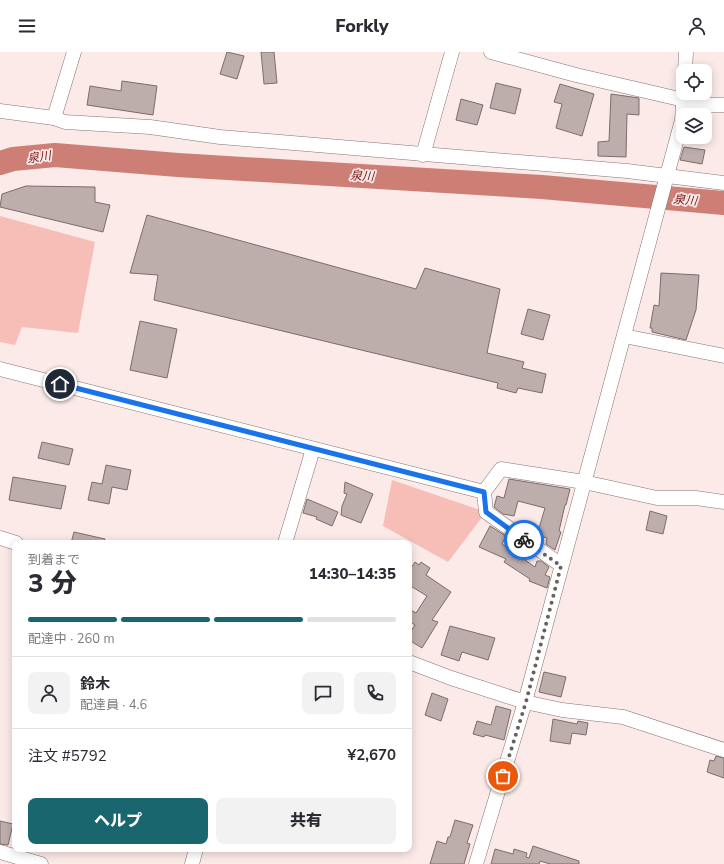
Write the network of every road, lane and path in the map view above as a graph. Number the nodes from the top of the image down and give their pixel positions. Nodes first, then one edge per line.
1 (74, 52) edge
2 (452, 52) edge
3 (491, 52) edge
4 (686, 52) edge
5 (685, 64) edge
6 (676, 97) edge
7 (684, 100) edge
8 (691, 100) edge
9 (724, 105) edge
10 (0, 111) edge
11 (54, 118) junction
12 (422, 155) junction
13 (667, 176) junction
14 (724, 183) edge
15 (624, 336) junction
16 (724, 356) edge
17 (0, 369) edge
18 (313, 448) junction
19 (584, 482) junction
20 (484, 492) junction
21 (724, 502) edge
22 (0, 538) edge
23 (286, 540) edge
24 (12, 542) edge
25 (561, 566) junction
26 (412, 663) edge
27 (526, 702) junction
28 (724, 750) edge
29 (0, 852) edge
30 (195, 852) edge
31 (41, 864) edge
32 (192, 864) edge
33 (476, 864) edge

1 - 11 street
2 - 12 street
3 - 6 street
4 - 5 street
7 - 13 street
8 - 9 street
10 - 11 street
11 - 12 street
12 - 13 street
13 - 14 street
13 - 15 street
15 - 16 street
15 - 19 street
17 - 18 street
18 - 20 street
18 - 23 street
19 - 20 street
19 - 21 street
19 - 25 street
20 - 25 street
22 - 24 street
25 - 27 street
26 - 27 street
27 - 28 street
27 - 33 street
29 - 31 street
30 - 32 street

